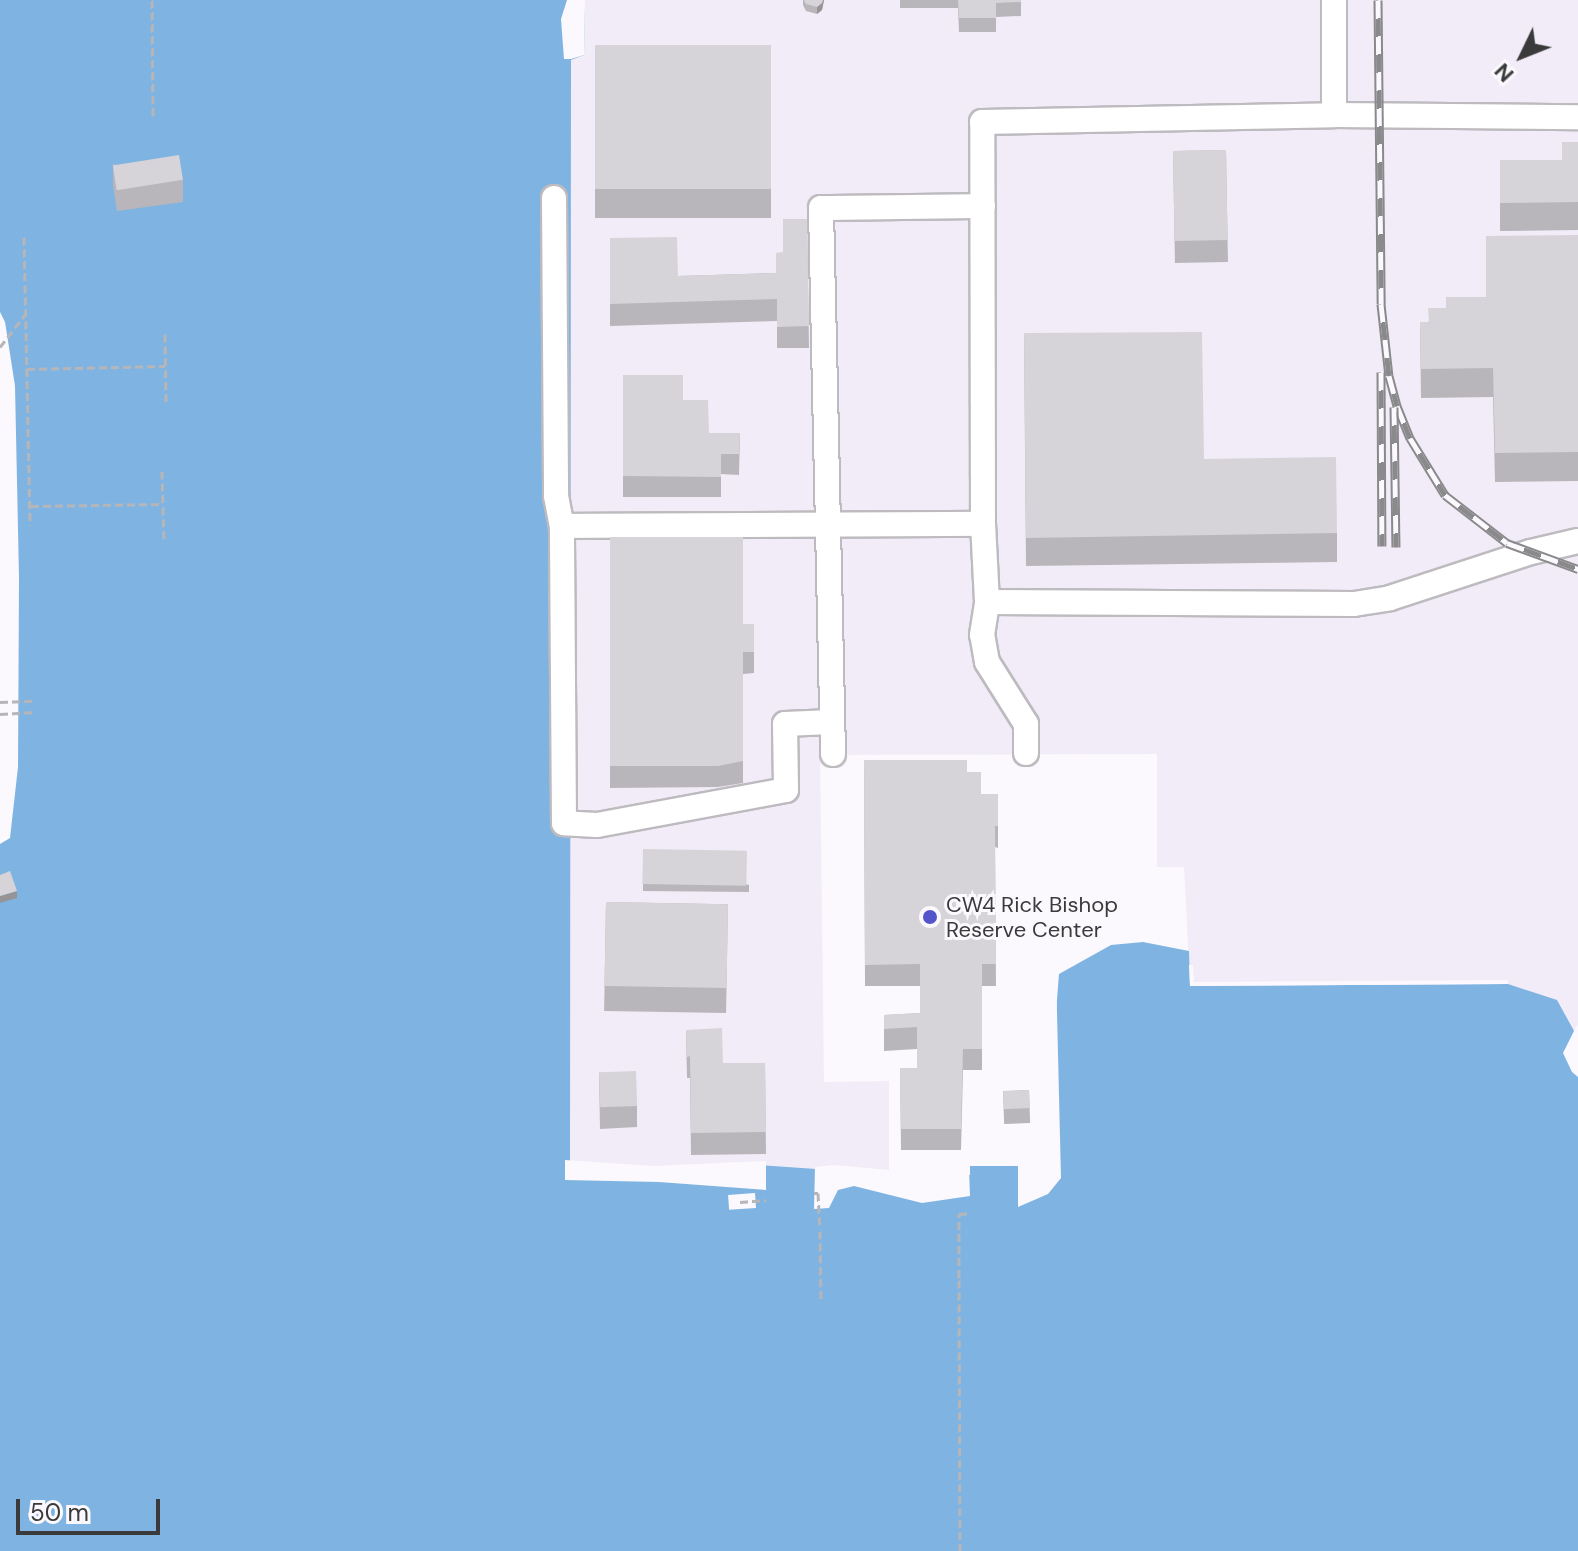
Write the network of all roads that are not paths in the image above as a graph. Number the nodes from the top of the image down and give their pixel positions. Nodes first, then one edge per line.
1 (1334, 0) edge
2 (1334, 115) junction
3 (1578, 117) edge
4 (554, 198) dead end
5 (983, 206) junction
6 (983, 524) junction
7 (826, 525) junction
8 (562, 526) junction
9 (1578, 541) edge
10 (987, 602) junction
11 (831, 722) junction
12 (1026, 753) dead end
13 (833, 754) dead end

1 - 2 street
2 - 3 street
2 - 5 street
4 - 8 street
5 - 6 street
5 - 7 street
6 - 7 street
6 - 10 street
7 - 8 street
7 - 11 street
8 - 11 street
9 - 10 street
10 - 12 street
11 - 13 street

